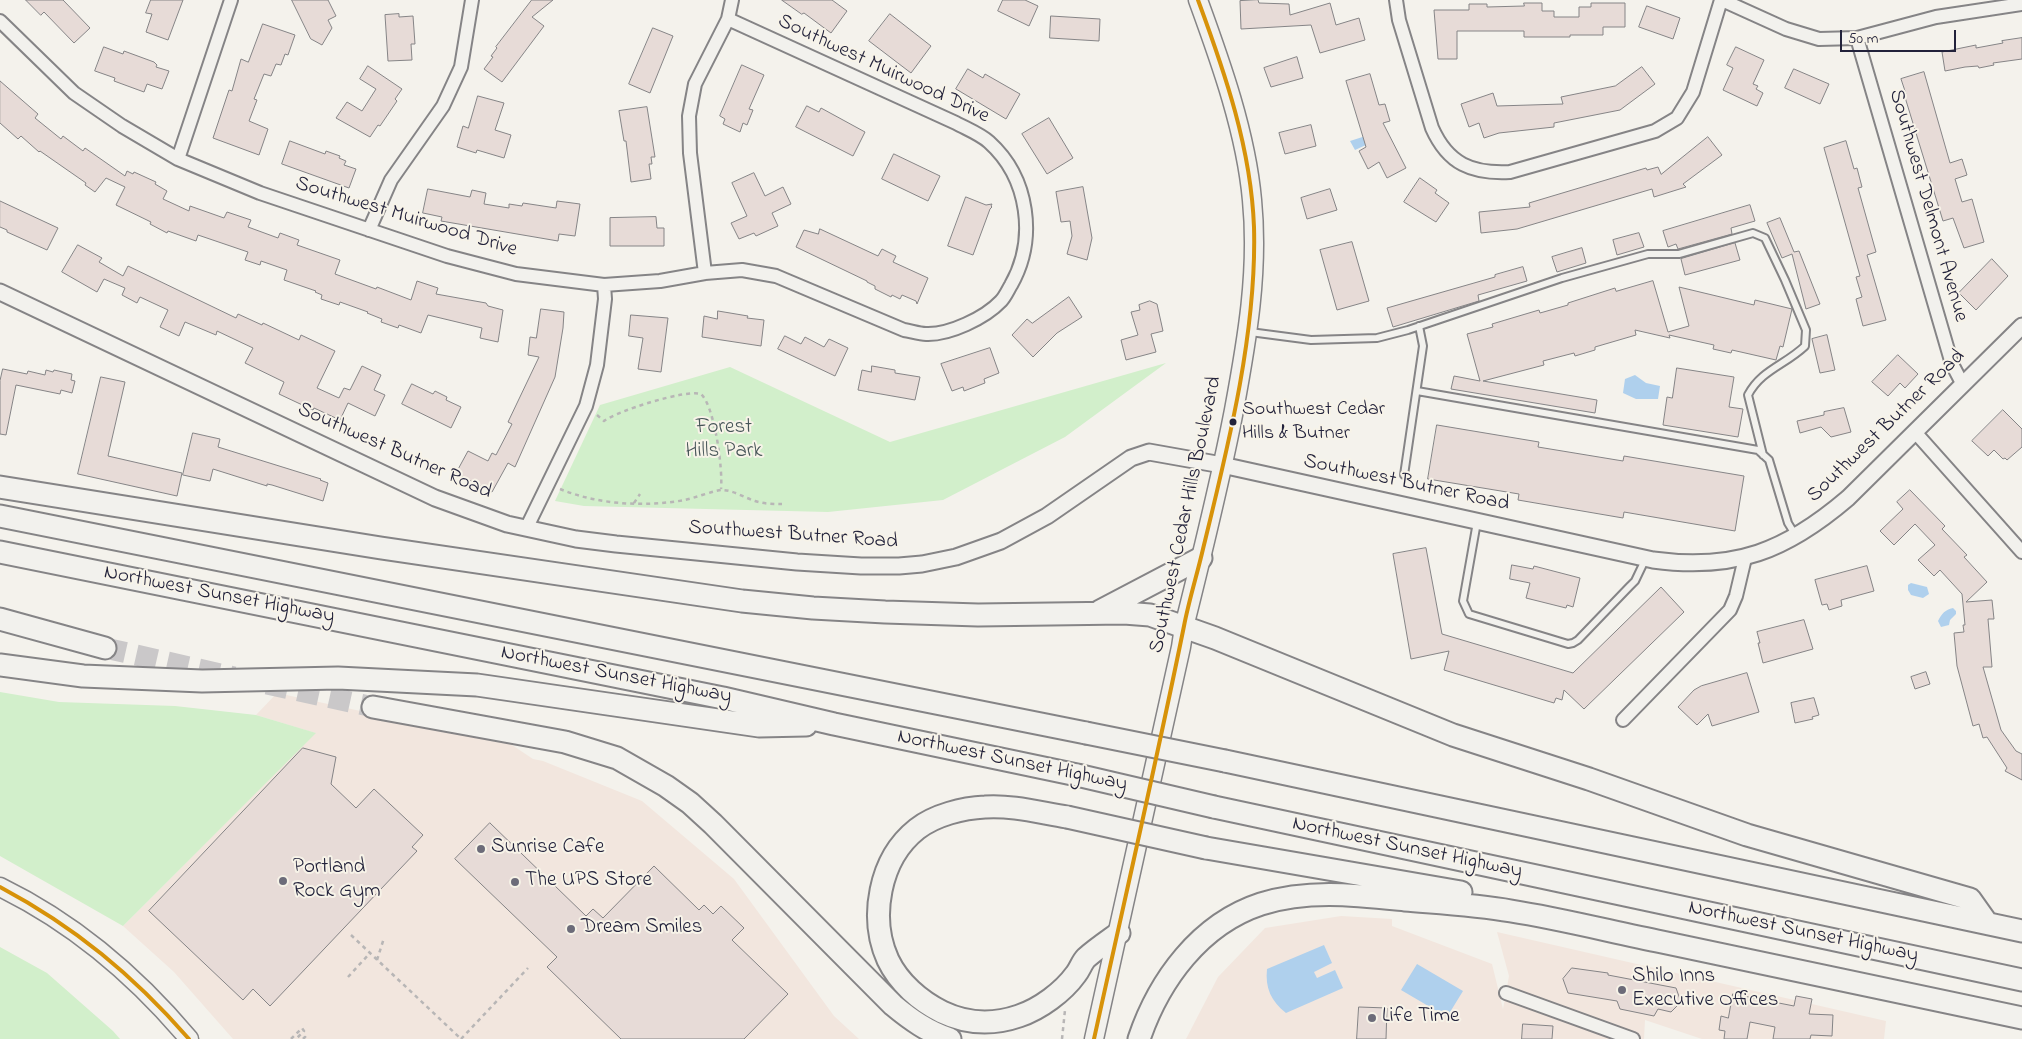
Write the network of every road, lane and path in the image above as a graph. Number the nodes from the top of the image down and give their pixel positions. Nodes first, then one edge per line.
1 (231, 0) edge
2 (472, 0) edge
3 (732, 0) edge
4 (1198, 0) edge
5 (1396, 0) edge
6 (1722, 0) edge
7 (2022, 4) edge
8 (728, 18) junction
9 (0, 21) edge
10 (1857, 38) junction
11 (178, 159) junction
12 (369, 230) junction
13 (705, 273) junction
14 (604, 285) junction
15 (0, 292) edge
16 (1419, 326) junction
17 (2022, 326) edge
18 (1248, 332) junction
19 (1962, 383) junction
20 (1417, 391) junction
21 (604, 421) dead end
22 (1915, 432) junction
23 (1763, 455) junction
24 (1222, 465) junction
25 (1404, 475) dead end
26 (548, 484) junction
27 (0, 487) edge
28 (722, 489) junction
29 (640, 494) dead end
30 (634, 503) junction
31 (782, 504) dead end
32 (0, 516) edge
33 (1477, 522) junction
34 (526, 529) junction
35 (1796, 537) junction
36 (0, 552) edge
37 (2022, 552) edge
38 (1201, 558) junction
39 (1646, 558) junction
40 (1745, 558) junction
41 (1095, 614) junction
42 (0, 618) edge
43 (1184, 627) junction
44 (105, 648) tunnel mouth
45 (0, 665) edge
46 (373, 707) tunnel mouth
47 (1623, 720) dead end
48 (834, 724) junction
49 (0, 887) edge
50 (1511, 911) junction
51 (1987, 924) junction
52 (2022, 931) edge
53 (1119, 933) junction
54 (351, 935) dead end
55 (384, 938) dead end
56 (370, 953) junction
57 (377, 960) junction
58 (528, 968) dead end
59 (348, 977) dead end
60 (2022, 980) edge
61 (1506, 992) dead end
62 (1066, 1007) dead end
63 (2022, 1018) edge
64 (189, 1039) edge
65 (291, 1039) edge
66 (296, 1039) edge
67 (303, 1039) edge
68 (307, 1039) edge
69 (461, 1039) edge
70 (950, 1039) edge
71 (1062, 1039) edge
72 (1094, 1039) edge
73 (1139, 1039) edge
74 (1633, 1039) edge

1 - 11 street
2 - 12 street
3 - 8 street
4 - 18 main road, Southwest Cedar Hills Boulevard
5 - 6 street
6 - 10 street
7 - 10 street
8 - 13 street
8 - 13 street, Southwest Muirwood Drive
9 - 11 street, Southwest Muirwood Drive
10 - 19 street, Southwest Delmont Avenue
11 - 12 street, Southwest Muirwood Drive
12 - 14 street, Southwest Muirwood Drive
13 - 14 street, Southwest Muirwood Drive
14 - 26 street
15 - 34 street, Southwest Butner Road
16 - 18 lane
16 - 20 lane
16 - 23 lane
17 - 19 street, Southwest Butner Road
18 - 24 main road, Southwest Cedar Hills Boulevard
19 - 22 street, Southwest Butner Road
20 - 23 lane
20 - 25 lane
21 - 28 path
22 - 35 street, Southwest Butner Road
22 - 37 street
23 - 35 lane
24 - 33 street, Southwest Butner Road
24 - 34 street, Southwest Butner Road
24 - 38 main road, Southwest Cedar Hills Boulevard
26 - 30 path
26 - 34 street
27 - 41 highway
28 - 30 path
28 - 31 path
29 - 30 path
32 - 51 highway, Northwest Sunset Highway, bridge
33 - 39 street, Southwest Butner Road
33 - 39 lane
35 - 40 street, Southwest Butner Road
36 - 48 highway, Northwest Sunset Highway
38 - 41 highway
38 - 43 main road, Southwest Cedar Hills Boulevard
39 - 40 street, Southwest Butner Road
40 - 47 street
41 - 43 highway
42 - 44 highway
43 - 51 highway
43 - 53 main road, Southwest Cedar Hills Boulevard
45 - 48 highway
46 - 70 highway
48 - 60 highway, Northwest Sunset Highway, bridge
49 - 64 main road
50 - 53 highway, bridge
50 - 63 highway
50 - 73 highway
51 - 52 highway, Northwest Sunset Highway
53 - 72 main road, Southwest Cedar Hills Boulevard
54 - 56 path
55 - 57 path
56 - 57 path
56 - 59 path
57 - 69 path
58 - 69 path
61 - 74 street
62 - 71 path
65 - 66 path
67 - 68 path

